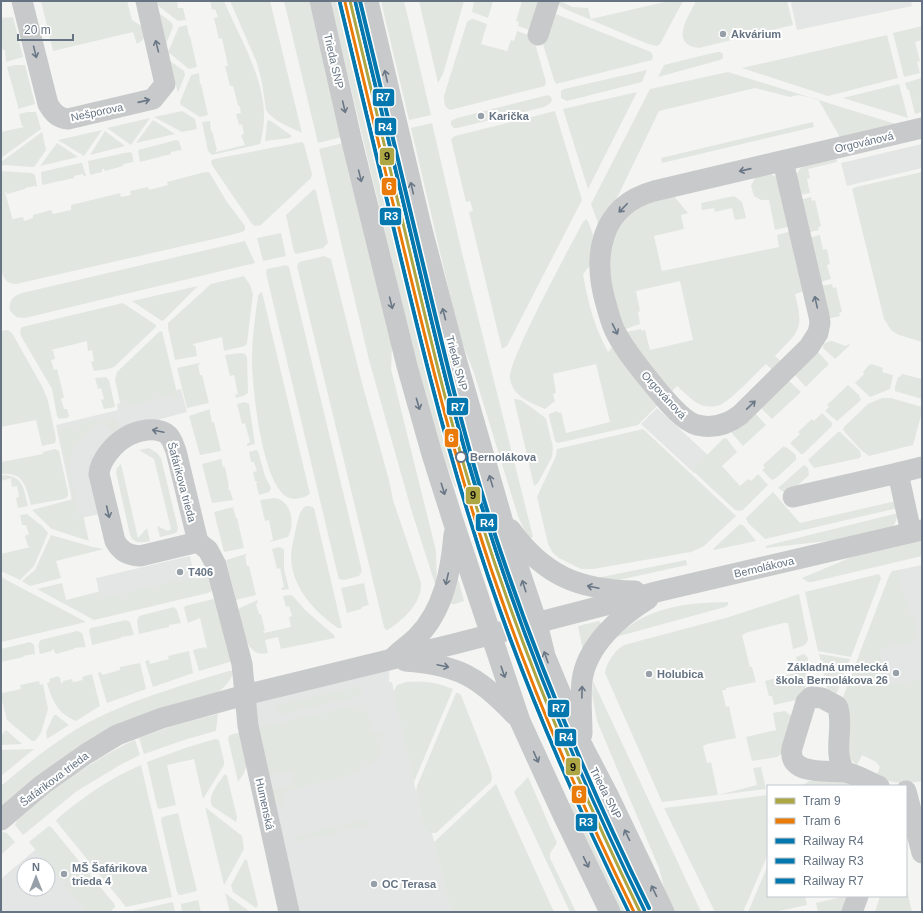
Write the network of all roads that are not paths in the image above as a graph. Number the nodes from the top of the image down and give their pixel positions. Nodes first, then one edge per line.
1 (22, 1) edge
2 (146, 1) edge
3 (320, 1) edge
4 (368, 1) edge
5 (549, 1) edge
6 (538, 35) dead end
7 (922, 128) edge
8 (783, 161) junction
9 (922, 467) edge
10 (898, 473) junction
11 (793, 497) dead end
12 (502, 518) junction
13 (454, 527) junction
14 (916, 531) edge
15 (198, 542) junction
16 (660, 591) junction
17 (537, 623) junction
18 (491, 635) junction
19 (390, 660) junction
20 (245, 695) junction
21 (520, 721) junction
22 (582, 745) junction
23 (845, 772) dead end
24 (877, 785) edge
25 (922, 787) edge
26 (907, 791) edge
27 (907, 795) edge
28 (1, 820) edge
29 (922, 853) edge
30 (858, 897) edge
31 (289, 912) edge
32 (610, 912) edge
33 (664, 912) edge
34 (852, 912) edge

1 -> 2 street, Nešporova
3 -> 13 street, Trieda SNP
12 -> 4 street, Trieda SNP
5 - 6 street
7 - 8 street, Orgovánová
8 -> 8 street, Orgovánová
9 - 10 street
10 - 11 street
10 - 14 street
16 -> 12 street
17 -> 12 street, Trieda SNP
13 - 18 street, Trieda SNP
13 -> 19 street
14 - 16 street, Bernolákova
15 -> 15 street, Šafárikova trieda
15 - 20 street, Šafárikova trieda
16 - 17 street, Bernolákova
22 -> 16 street
17 - 18 street, Šafárikova trieda
22 -> 17 street, Trieda SNP
18 - 19 street, Šafárikova trieda
18 -> 21 street, Trieda SNP
19 - 20 street, Šafárikova trieda
19 -> 21 street, Trieda SNP
20 - 28 street, Šafárikova trieda
20 - 31 street, Humenská
21 -> 32 street, Trieda SNP
33 -> 22 street, Trieda SNP
23 - 24 street
25 - 26 street
27 - 29 street
30 - 34 street

